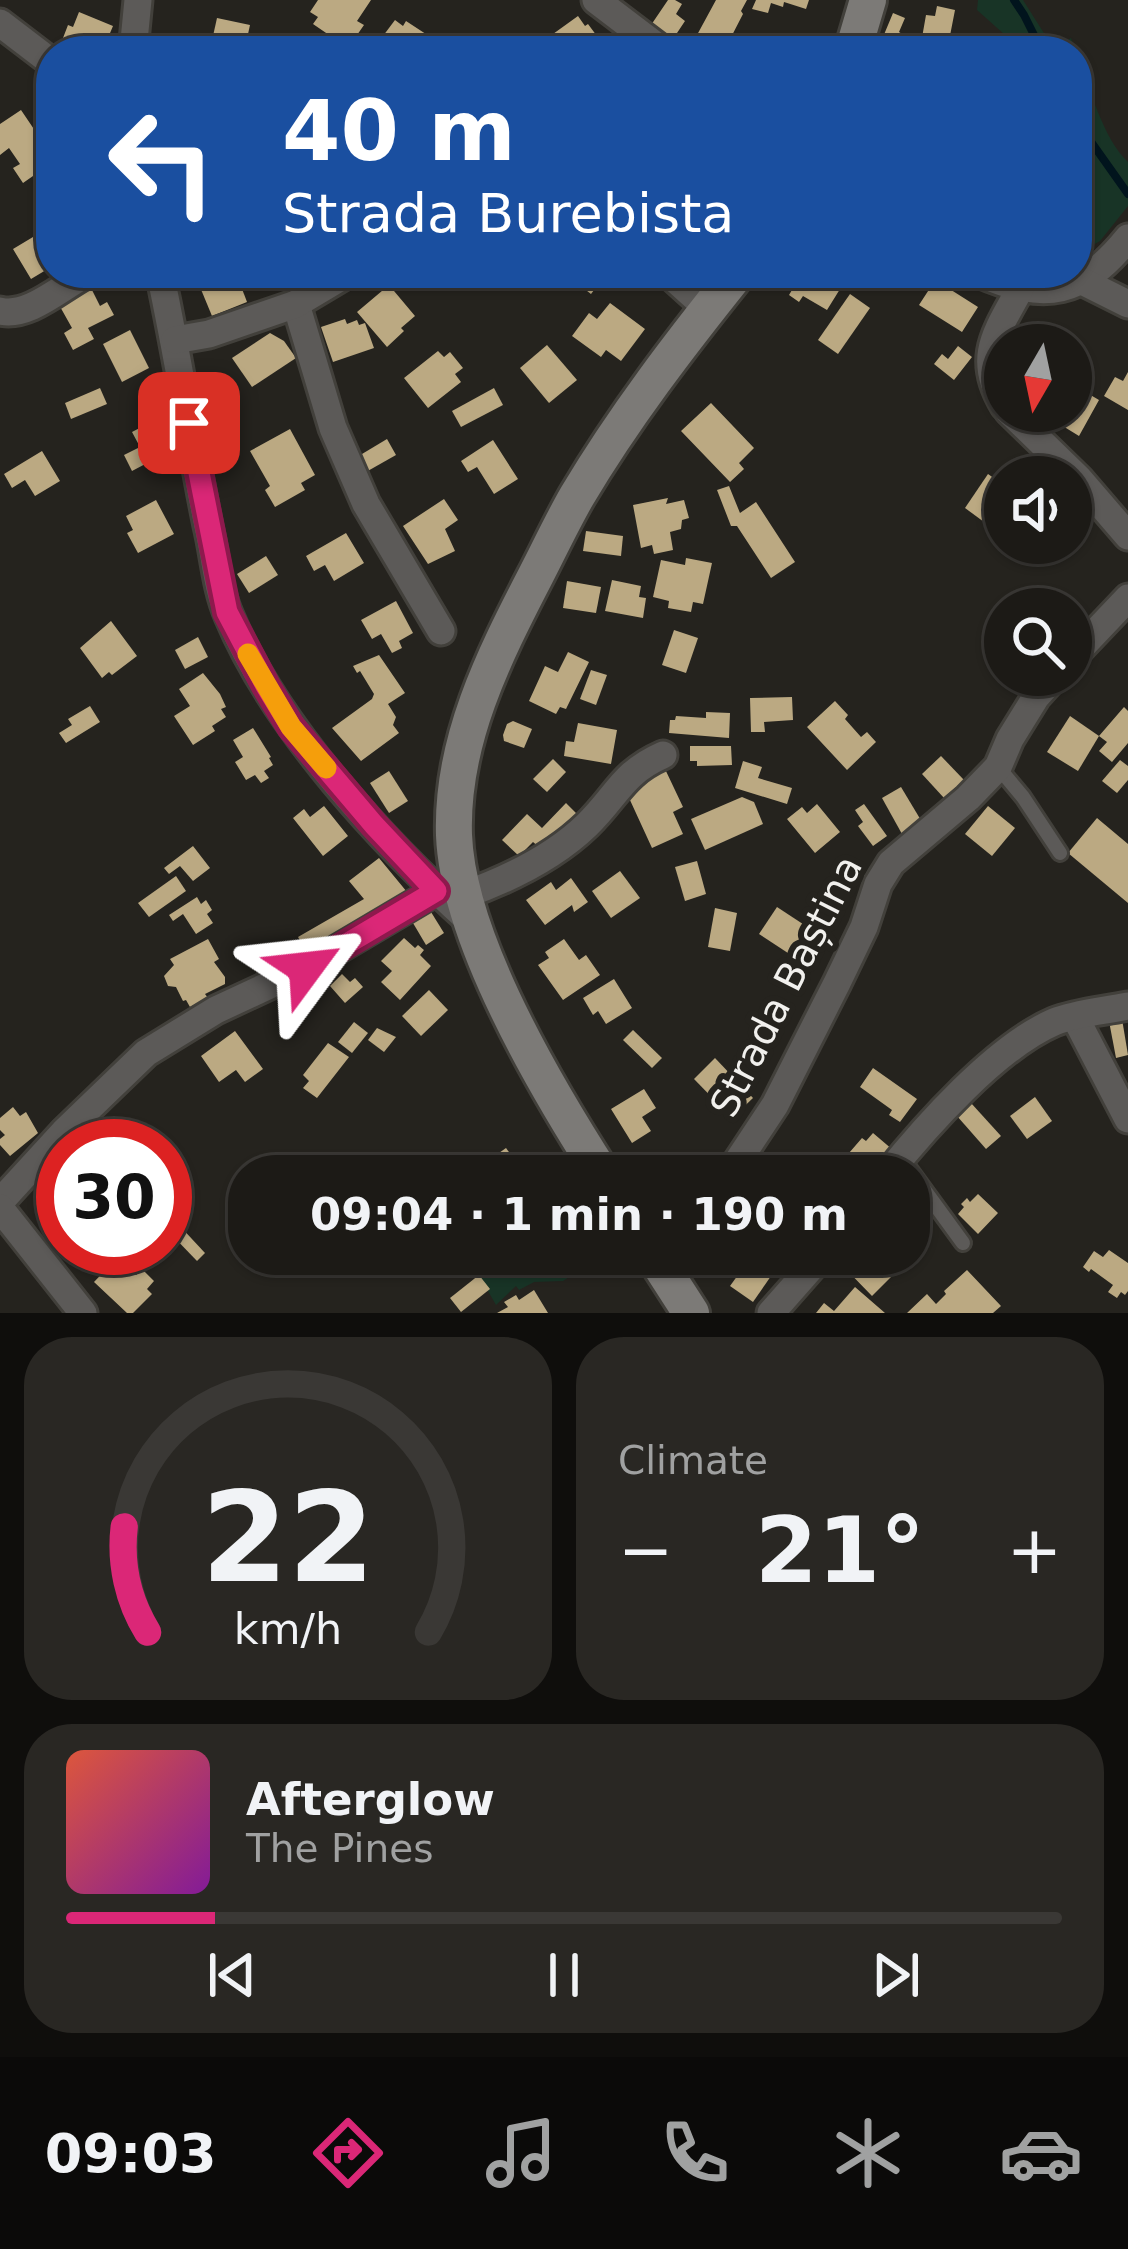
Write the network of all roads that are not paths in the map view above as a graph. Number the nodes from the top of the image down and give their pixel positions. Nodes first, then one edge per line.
1 (138, 0) edge
2 (596, 0) edge
3 (868, 0) edge
4 (0, 23) edge
5 (134, 36) edge
6 (643, 36) edge
7 (857, 36) edge
8 (36, 51) edge
9 (1128, 238) edge
10 (1092, 275) edge
11 (1092, 286) edge
12 (61, 288) edge
13 (163, 288) edge
14 (323, 288) edge
15 (685, 288) edge
16 (725, 288) edge
17 (1062, 288) edge
18 (1020, 289) joint
19 (296, 304) junction
20 (1128, 304) edge
21 (708, 309) junction
22 (0, 311) edge
23 (1002, 324) edge
24 (175, 340) junction
25 (1031, 432) edge
26 (1128, 536) edge
27 (1128, 598) edge
28 (441, 631) dead end
29 (1092, 636) edge
30 (1037, 696) edge
31 (663, 755) dead end
32 (998, 767) junction
33 (1060, 853) dead end
34 (458, 904) junction
35 (1128, 1006) edge
36 (1075, 1017) junction
37 (1128, 1119) edge
38 (589, 1155) edge
39 (742, 1155) edge
40 (905, 1155) edge
41 (0, 1205) edge
42 (930, 1207) edge
43 (963, 1243) dead end
44 (671, 1275) edge
45 (804, 1275) edge
46 (82, 1313) edge
47 (691, 1313) edge
48 (771, 1313) edge

1 - 5 street
2 - 6 street
3 - 7 main road
4 - 8 street
9 - 10 street
11 - 20 street
12 - 22 street
13 - 24 street
14 - 19 street
15 - 21 street
16 - 21 main road
17 - 18 street
18 - 23 street
19 - 24 street
19 - 28 street
21 - 34 main road
24 - 34 street
25 - 26 street
27 - 29 street
30 - 32 street, Strada Baștina
31 - 34 street
32 - 33 lane
32 - 39 street, Strada Baștina
34 - 38 main road
34 - 41 street
35 - 36 street
36 - 37 street
36 - 40 street
41 - 46 street
42 - 43 lane
44 - 47 main road
45 - 48 street

